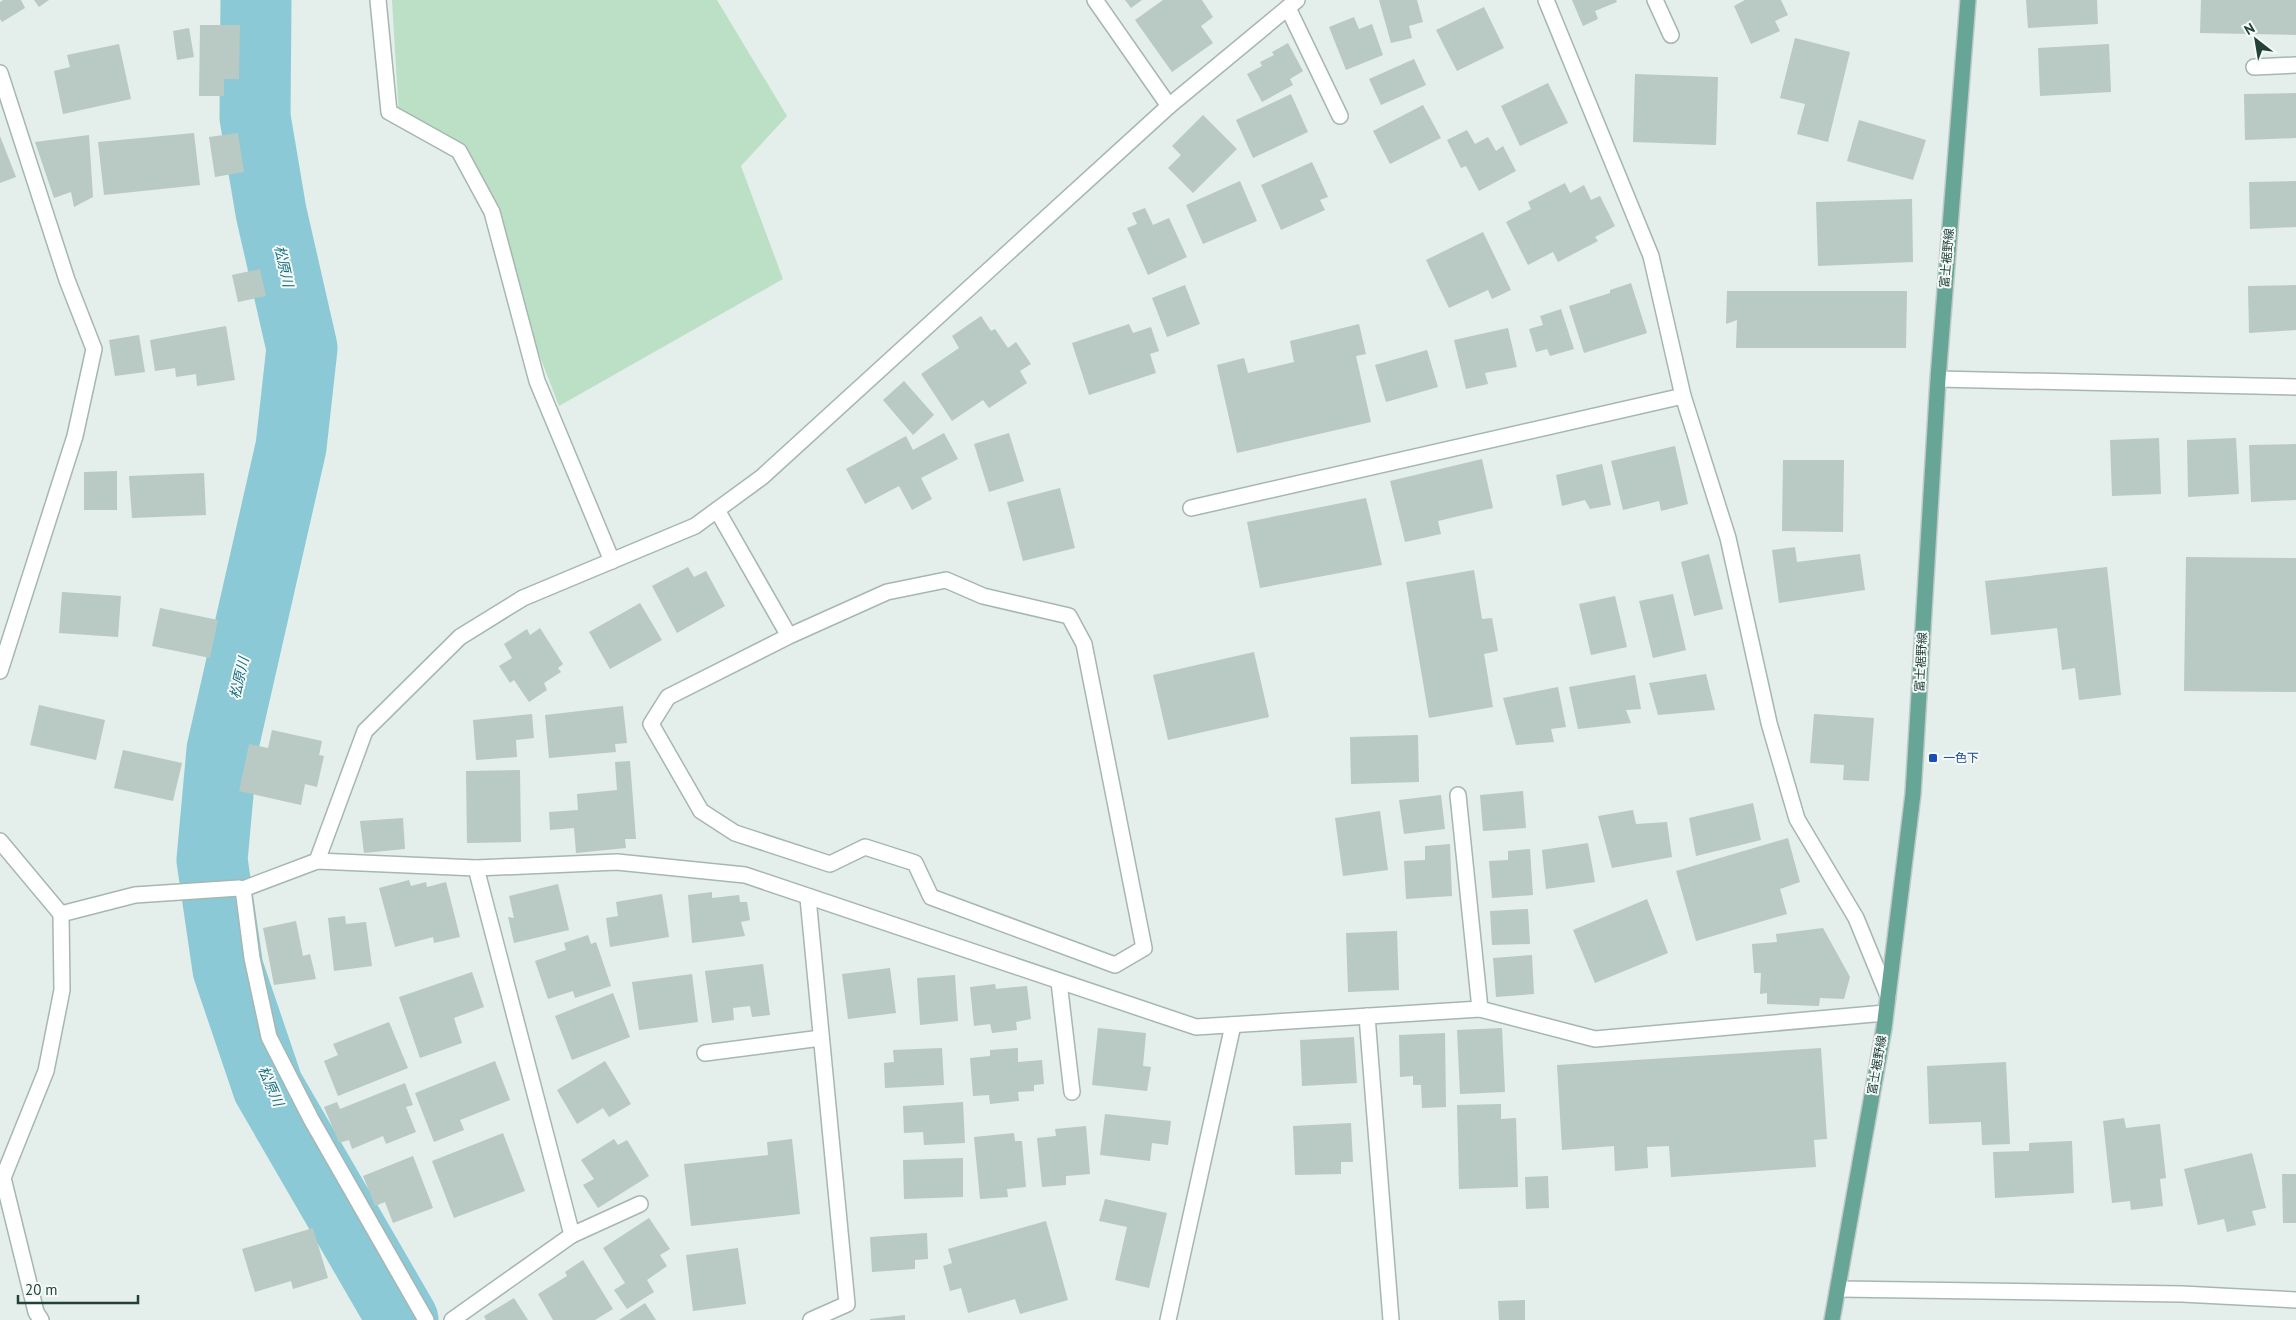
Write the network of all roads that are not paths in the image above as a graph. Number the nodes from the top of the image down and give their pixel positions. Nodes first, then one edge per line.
1 (378, 0) edge
2 (1095, 0) edge
3 (1546, 0) edge
4 (1655, 0) edge
5 (1968, 0) edge
6 (1292, 4) edge
7 (1671, 35) dead end
8 (2296, 65) edge
9 (2254, 67) dead end
10 (0, 73) edge
11 (1169, 106) junction
12 (1340, 116) dead end
13 (1938, 379) junction
14 (2296, 387) edge
15 (1683, 396) junction
16 (1191, 508) dead end
17 (718, 510) junction
18 (612, 561) junction
19 (789, 636) junction
20 (0, 671) edge
21 (1458, 795) dead end
22 (0, 841) edge
23 (317, 861) junction
24 (476, 868) junction
25 (241, 888) junction
26 (808, 898) junction
27 (60, 914) junction
28 (1059, 982) junction
29 (1888, 996) junction
30 (1480, 1009) junction
31 (1885, 1012) junction
32 (1367, 1016) junction
33 (1233, 1024) junction
34 (821, 1038) junction
35 (705, 1052) dead end
36 (1072, 1092) dead end
37 (1, 1179) edge
38 (640, 1204) dead end
39 (572, 1236) junction
40 (1839, 1289) junction
41 (2296, 1300) edge
42 (41, 1320) edge
43 (426, 1320) edge
44 (452, 1320) edge
45 (811, 1320) edge
46 (1168, 1320) edge
47 (1390, 1320) edge
48 (1832, 1320) edge

1 - 18 street
2 - 11 street
3 - 15 street
4 - 7 street
5 - 13 main road, 富士裾野線
6 - 11 street
6 - 12 street
8 - 9 street
10 - 20 street
11 - 17 street
13 - 14 street
13 - 29 main road, 富士裾野線
15 - 16 street
15 - 29 street
17 - 18 street
17 - 19 street
18 - 23 street
19 - 19 street
21 - 30 street
22 - 27 street
23 - 24 street
23 - 25 street
24 - 26 street
24 - 39 street
25 - 27 street
25 - 43 street
26 - 28 street
26 - 34 street
27 - 37 street
28 - 33 street
28 - 36 street
29 - 31 main road, 富士裾野線
30 - 31 street
30 - 32 street
31 - 40 main road, 富士裾野線
32 - 33 street
32 - 47 street
33 - 46 street
34 - 35 street
34 - 45 street
37 - 42 street
38 - 39 street
39 - 44 street
40 - 41 street
40 - 48 main road, 富士裾野線

